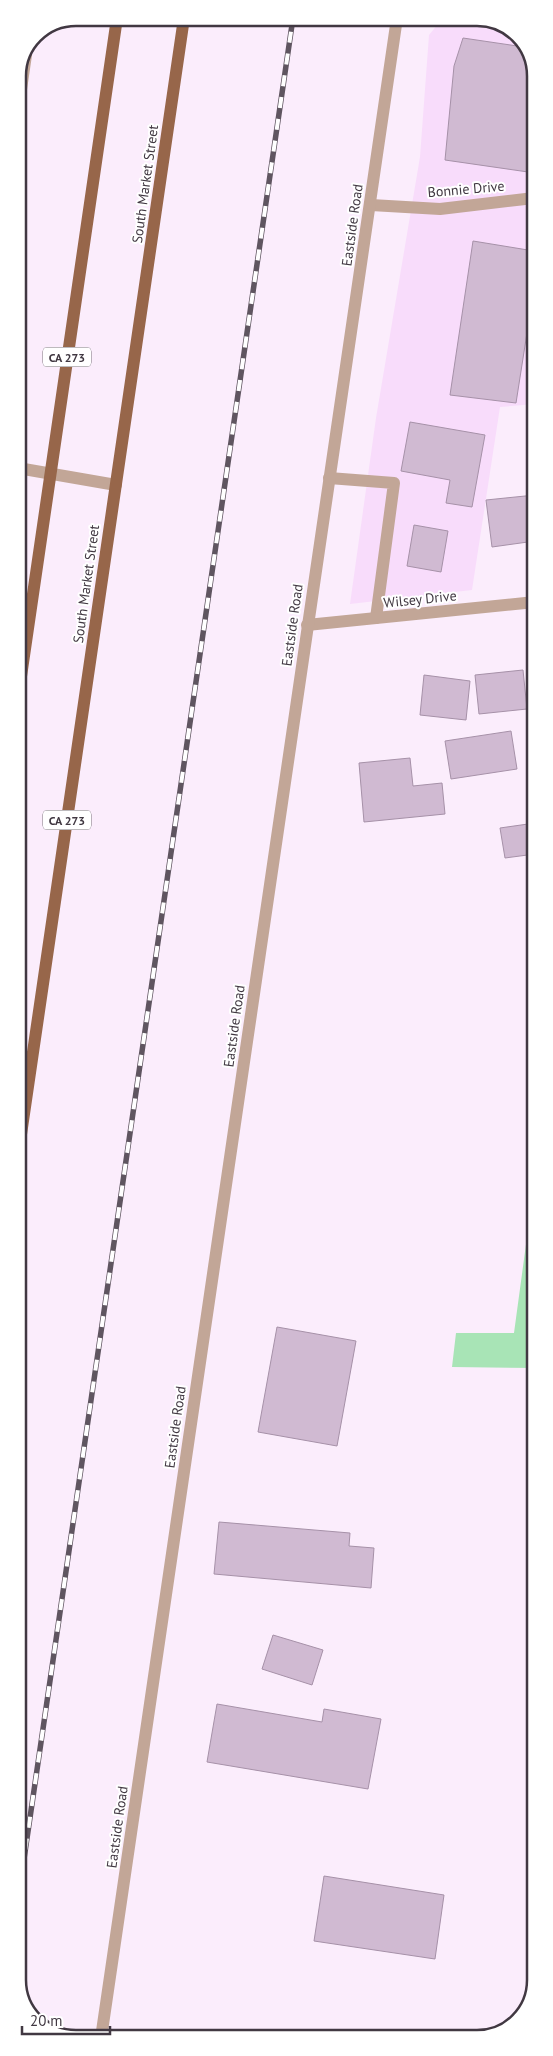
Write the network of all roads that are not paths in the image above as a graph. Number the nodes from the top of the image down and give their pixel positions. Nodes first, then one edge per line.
1 (116, 26) edge
2 (183, 26) edge
3 (396, 26) edge
4 (527, 199) edge
5 (370, 205) junction
6 (26, 469) edge
7 (50, 472) junction
8 (329, 478) junction
9 (116, 484) junction
10 (527, 603) edge
11 (376, 618) junction
12 (307, 625) junction
13 (26, 641) edge
14 (26, 1100) edge
15 (102, 2030) edge

1 - 7 main road, CA 273
2 - 9 main road, South Market Street / CA 273
3 - 5 street, Eastside Road
4 - 5 street, Bonnie Drive
5 - 8 street, Eastside Road
6 - 7 street
7 - 9 street
7 - 13 main road, CA 273
8 - 11 street
8 - 12 street, Eastside Road
9 - 14 main road, South Market Street / CA 273
10 - 11 street, Wilsey Drive
11 - 12 street, Wilsey Drive
12 - 15 street, Eastside Road

